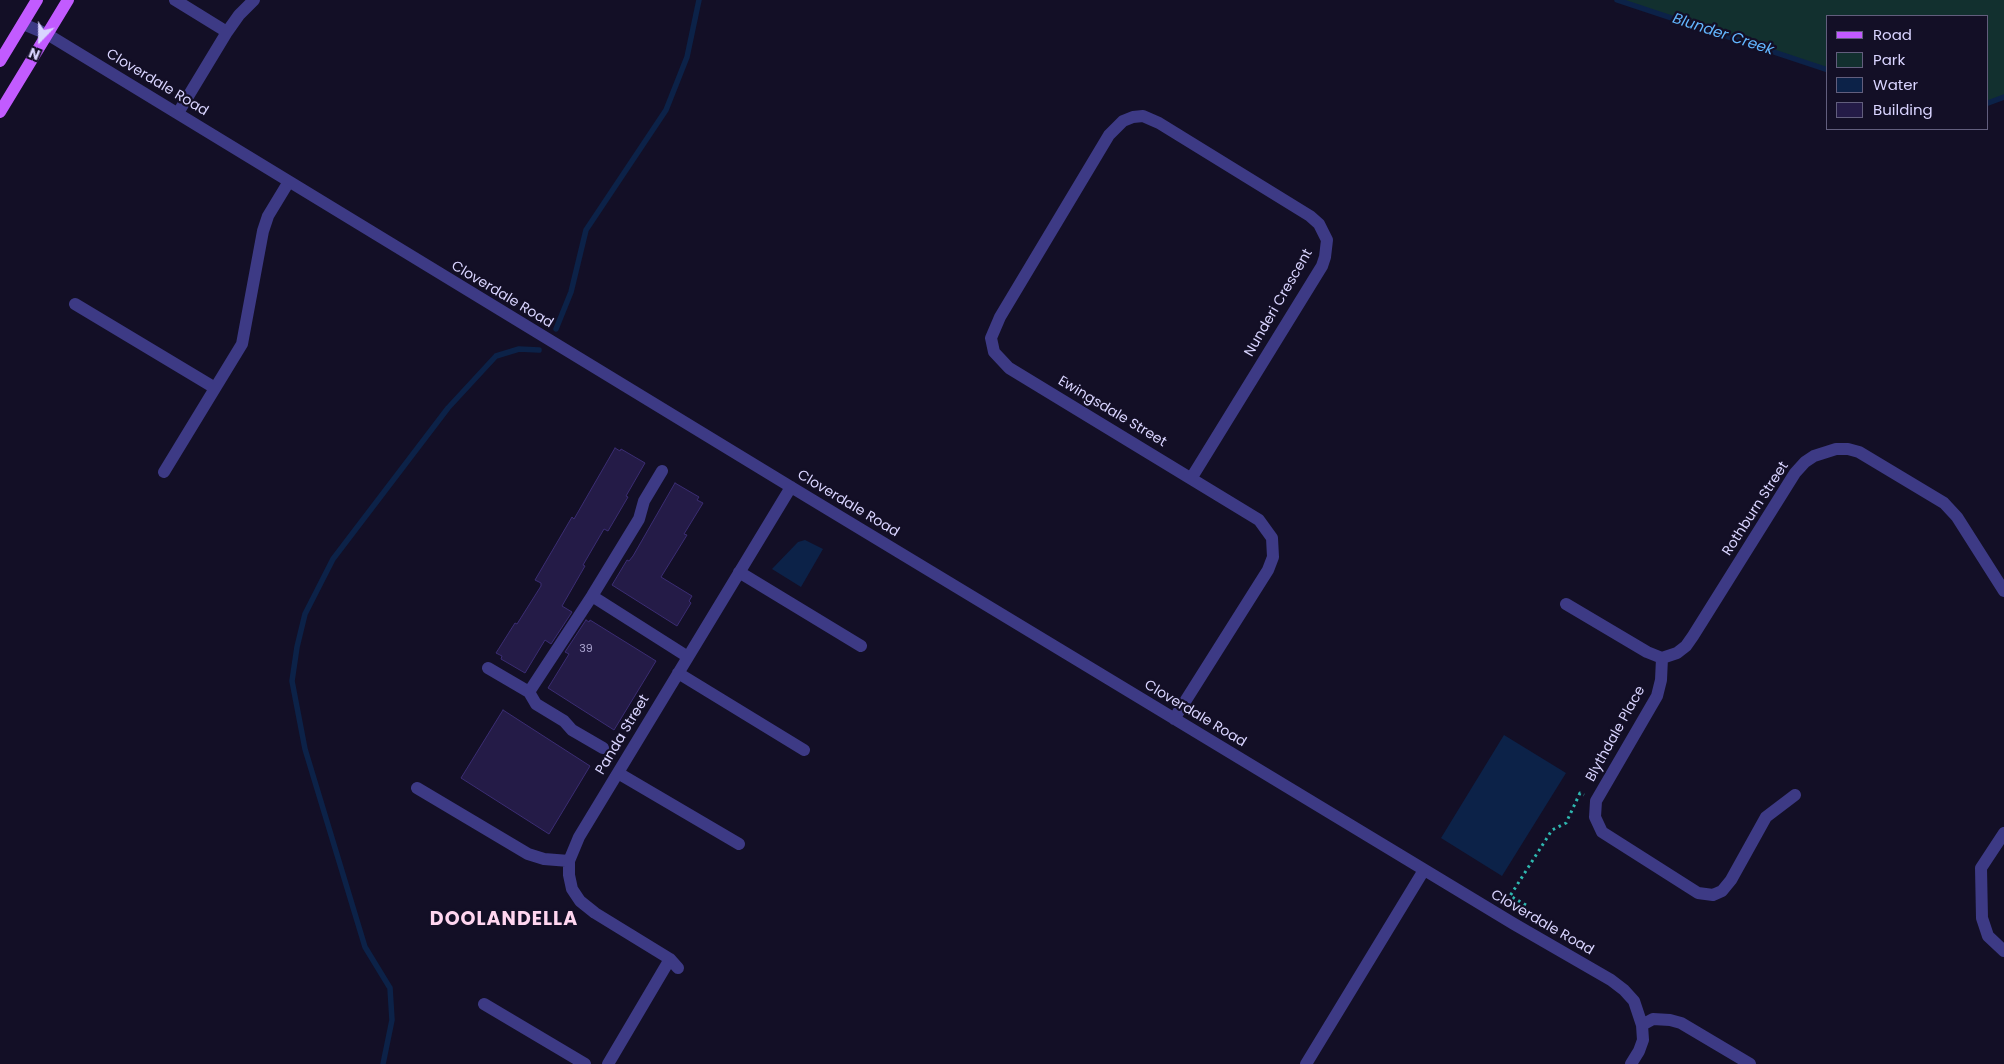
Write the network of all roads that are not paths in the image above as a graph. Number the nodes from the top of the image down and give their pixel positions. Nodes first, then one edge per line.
1 (37, 0) edge
2 (68, 0) edge
3 (175, 0) edge
4 (254, 0) edge
5 (23, 24) junction
6 (227, 32) junction
7 (47, 34) junction
8 (0, 61) edge
9 (0, 112) edge
10 (178, 113) junction
11 (1133, 116) joint
12 (288, 183) junction
13 (75, 304) dead end
14 (215, 388) junction
15 (662, 471) dead end
16 (164, 472) dead end
17 (1192, 477) junction
18 (791, 487) junction
19 (739, 572) junction
20 (2004, 591) edge
21 (592, 596) junction
22 (1566, 604) dead end
23 (861, 646) dead end
24 (688, 656) junction
25 (1662, 658) junction
26 (488, 668) dead end
27 (678, 673) junction
28 (529, 692) junction
29 (1174, 719) junction
30 (603, 748) dead end
31 (804, 750) dead end
32 (618, 773) junction
33 (417, 788) dead end
34 (1795, 794) dead end
35 (2004, 833) edge
36 (739, 844) dead end
37 (569, 861) junction
38 (1424, 870) junction
39 (2004, 951) edge
40 (484, 1004) dead end
41 (1642, 1025) junction
42 (585, 1064) edge
43 (608, 1064) edge
44 (1306, 1064) edge
45 (1631, 1064) edge
46 (1750, 1064) edge

1 - 5 main road
2 - 7 main road
3 - 6 street
4 - 6 street
5 - 7 street, Cloverdale Road
5 - 8 main road
6 - 10 street
7 - 9 main road
7 - 10 street, Cloverdale Road
10 - 12 street, Cloverdale Road
11 - 17 street, Nunderi Crescent
11 - 17 street, Ewingsdale Street
12 - 14 street
12 - 18 street, Cloverdale Road
13 - 14 street
14 - 16 street
15 - 21 street
17 - 29 street, Ewingsdale Street
18 - 19 street, Panda Street
18 - 29 street, Cloverdale Road
19 - 23 street
19 - 24 street, Panda Street
20 - 25 street, Rothburn Street
21 - 24 street
21 - 28 street
22 - 25 street
24 - 27 street, Panda Street
25 - 34 street, Blythdale Place
26 - 28 street
27 - 31 street
27 - 32 street, Panda Street
28 - 30 street
29 - 38 street, Cloverdale Road
32 - 36 street
32 - 37 street, Panda Street
33 - 37 street
35 - 39 street
37 - 43 street, Panda Street
38 - 41 street, Cloverdale Road
38 - 44 street
40 - 42 street
41 - 45 street
41 - 46 street

